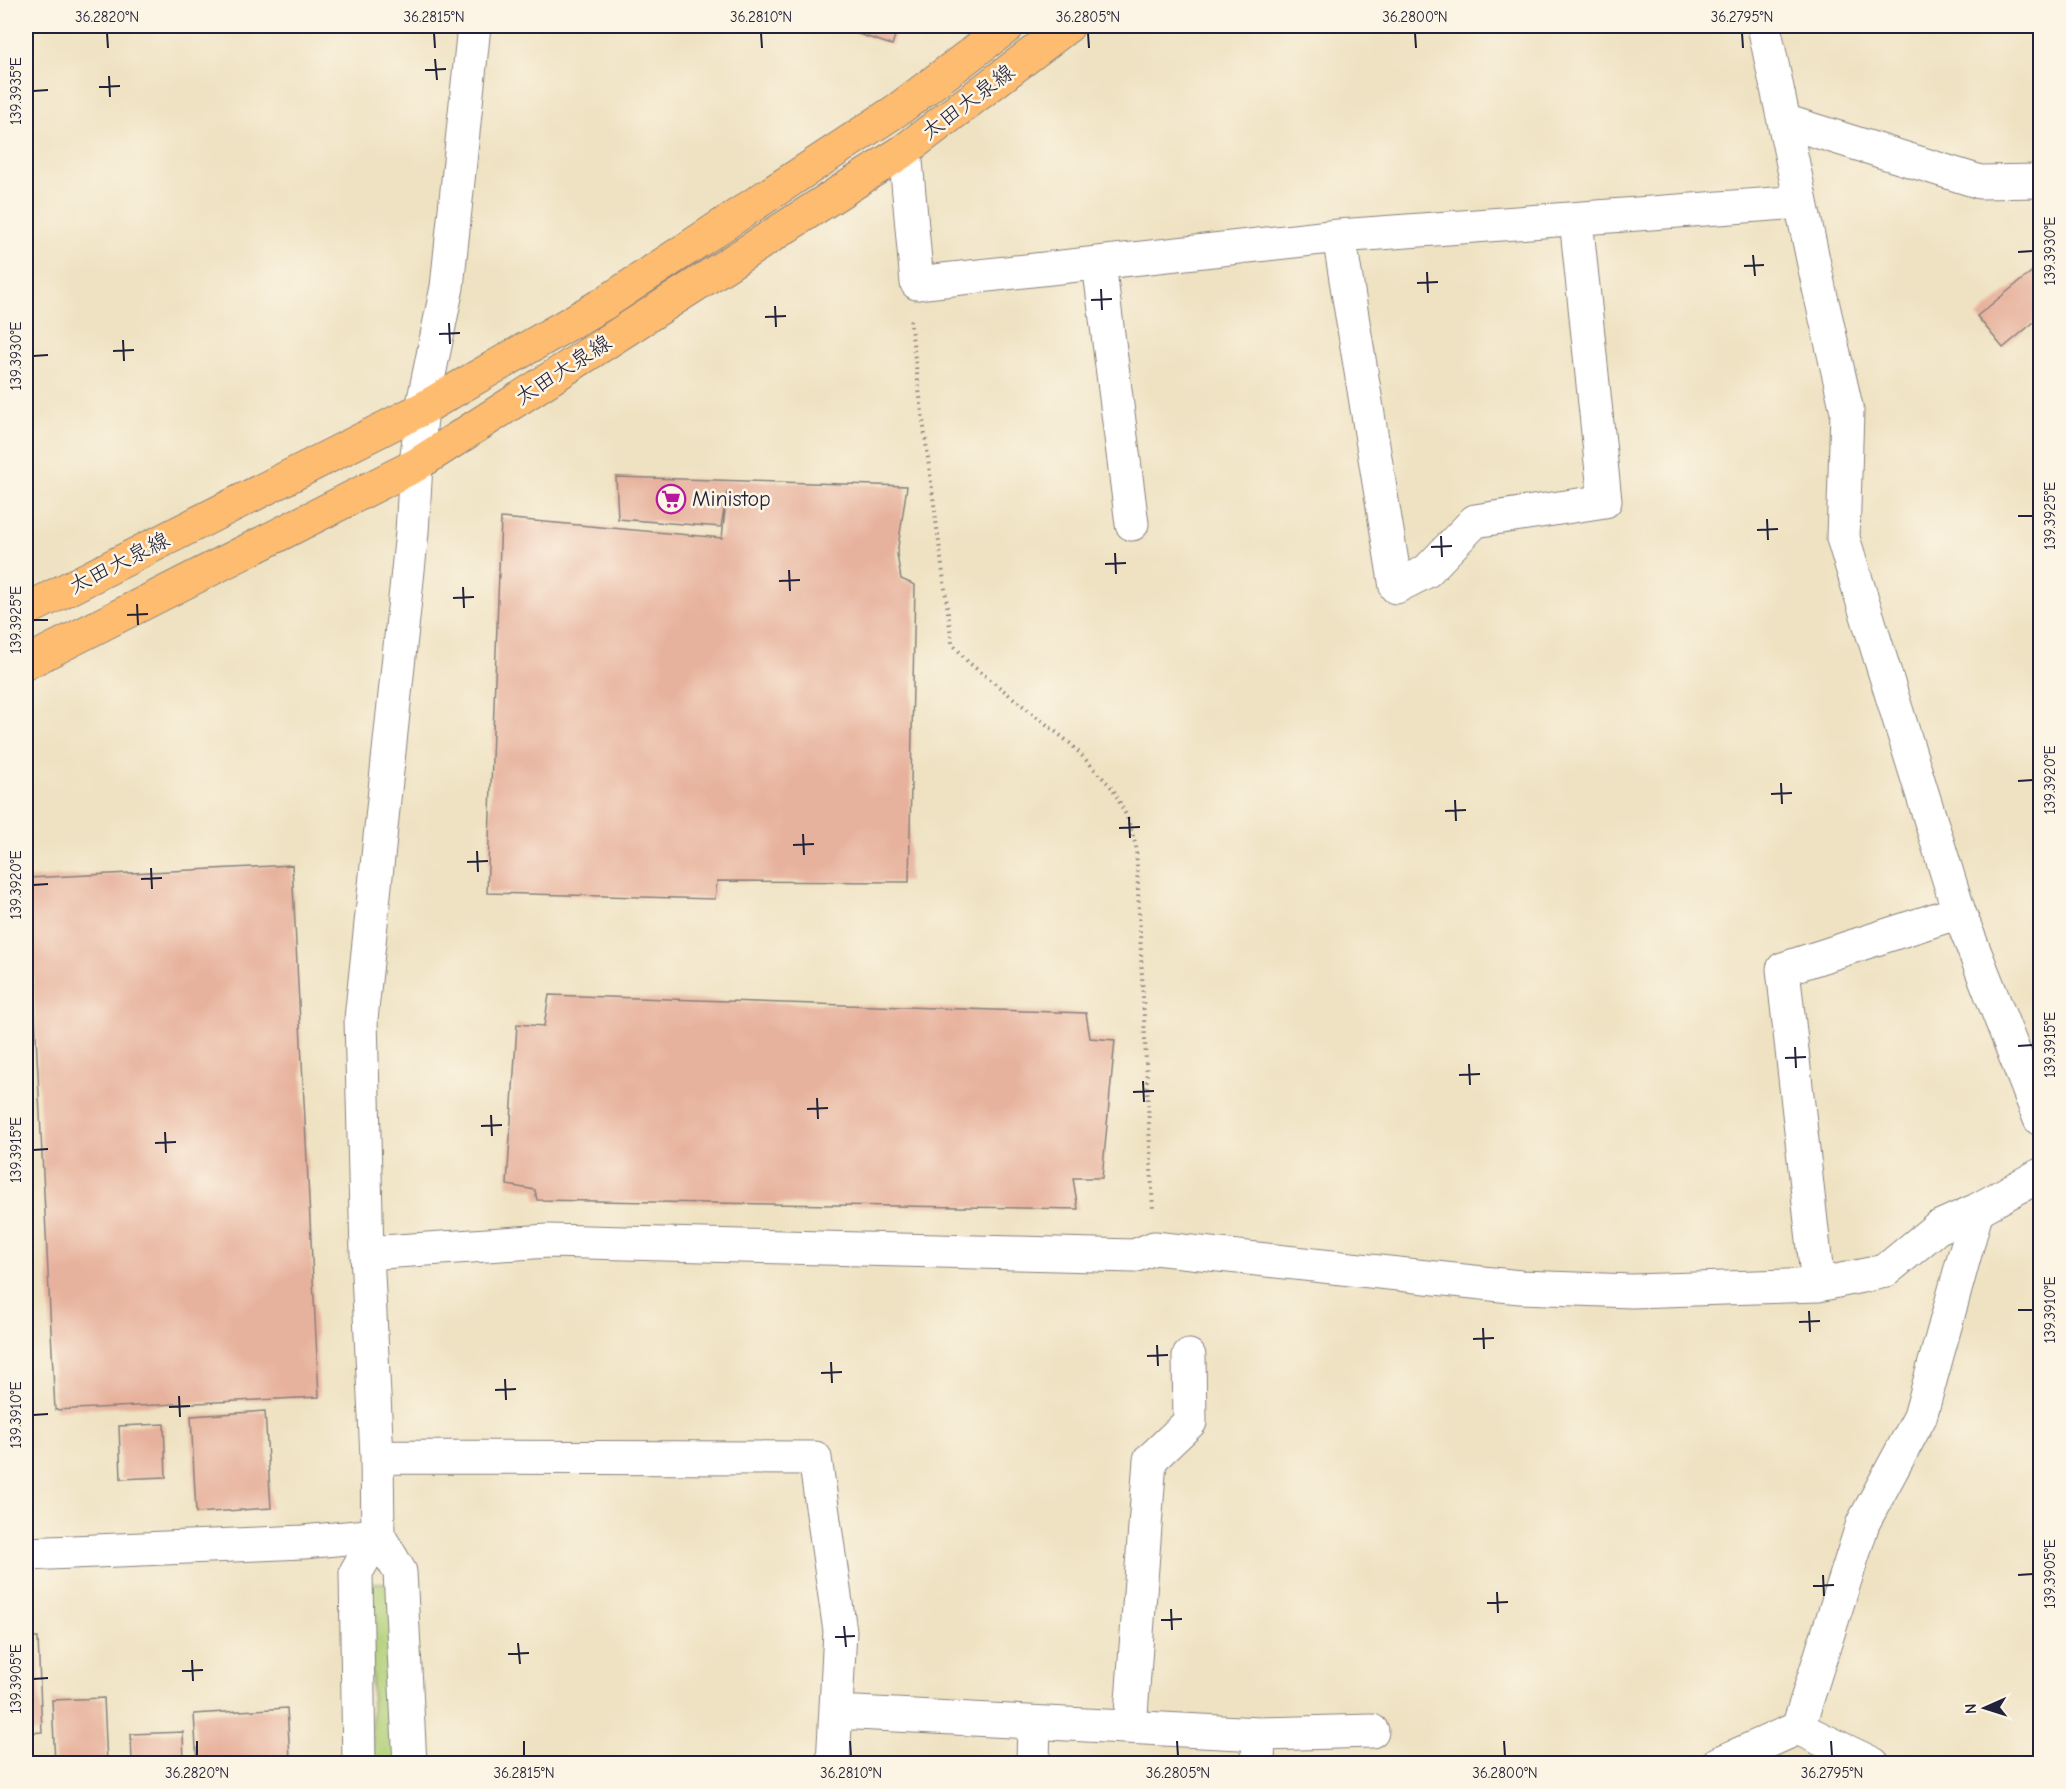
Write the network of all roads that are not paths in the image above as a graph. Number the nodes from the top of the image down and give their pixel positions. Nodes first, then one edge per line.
1 (474, 26) edge
2 (1008, 26) edge
3 (1068, 26) edge
4 (1764, 26) edge
5 (1784, 121) junction
6 (905, 150) junction
7 (2040, 181) edge
8 (1800, 202) junction
9 (1576, 219) junction
10 (1339, 236) junction
11 (1099, 263) junction
12 (422, 409) junction
13 (416, 465) junction
14 (1132, 524) dead end
15 (26, 610) edge
16 (26, 663) edge
17 (1959, 912) junction
18 (2040, 1119) edge
19 (2040, 1175) edge
20 (1977, 1210) junction
21 (367, 1253) junction
22 (1818, 1285) junction
23 (1189, 1356) dead end
24 (376, 1457) junction
25 (378, 1535) junction
26 (26, 1554) edge
27 (837, 1712) junction
28 (1034, 1723) junction
29 (1130, 1727) junction
30 (1798, 1728) junction
31 (1372, 1731) dead end
32 (1259, 1749) edge
33 (359, 1764) edge
34 (410, 1764) edge
35 (833, 1764) edge
36 (1033, 1764) edge
37 (1718, 1764) edge
38 (1780, 1764) edge
39 (1873, 1764) edge

1 - 12 street
2 - 12 main road, 太田大泉線
3 - 6 main road, 太田大泉線
4 - 5 street
5 - 7 street
5 - 8 street
6 - 11 street
6 - 13 main road, 太田大泉線
8 - 9 street
8 - 17 street
9 - 10 street
9 - 10 street
10 - 11 street
11 - 14 street
12 - 13 street
12 - 15 main road, 太田大泉線
13 - 16 main road, 太田大泉線
13 - 21 street
17 - 18 street
17 - 22 street
19 - 20 street
20 - 22 street
20 - 30 street
21 - 22 street
21 - 24 street
23 - 29 street
24 - 25 street
24 - 27 street
25 - 26 street
25 - 33 street
25 - 34 street
27 - 28 street
27 - 35 street
28 - 29 street
28 - 36 street
29 - 32 street
30 - 37 street
30 - 38 street
30 - 39 street
31 - 32 street

